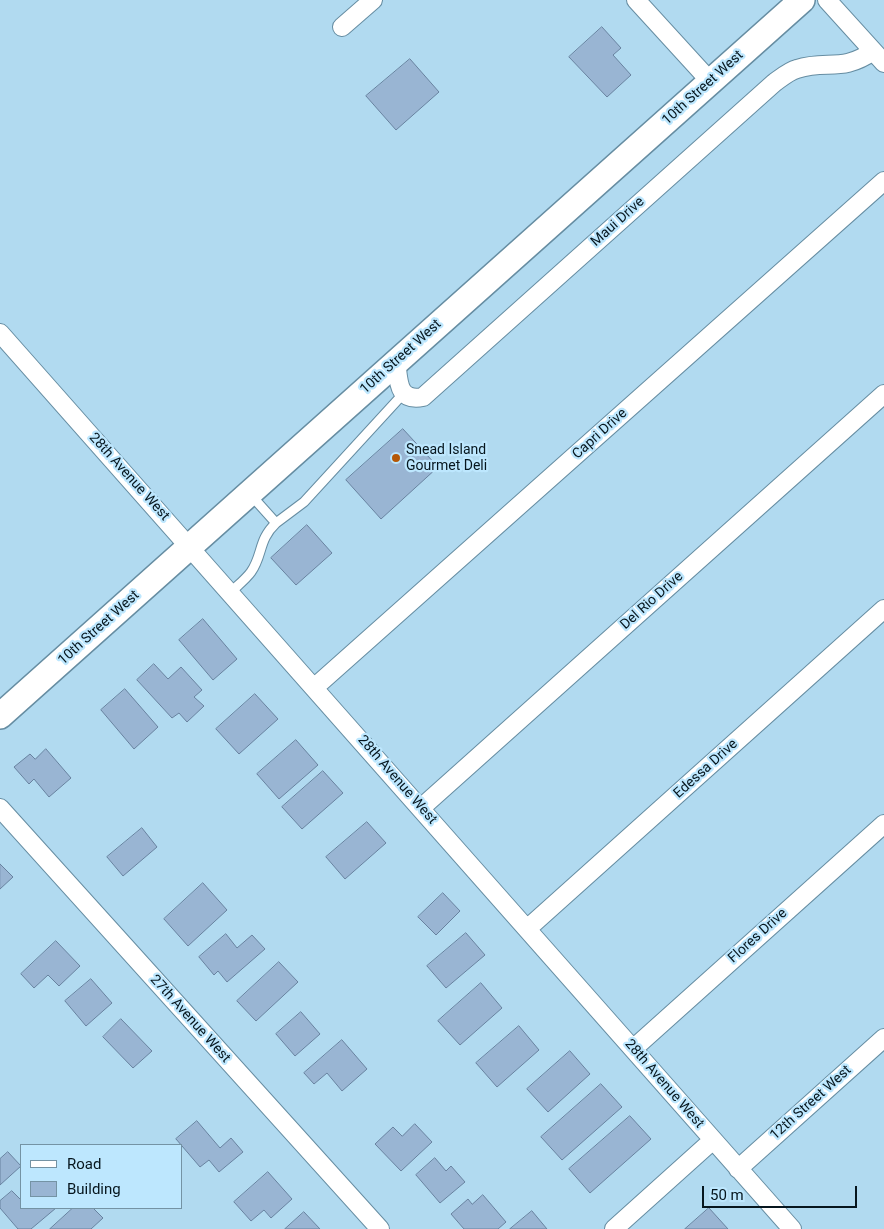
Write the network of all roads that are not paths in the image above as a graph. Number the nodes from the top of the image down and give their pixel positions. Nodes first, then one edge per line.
1 (373, 0) edge
2 (636, 0) edge
3 (802, 0) edge
4 (828, 0) edge
5 (342, 27) dead end
6 (879, 57) edge
7 (710, 81) junction
8 (884, 181) edge
9 (0, 333) edge
10 (396, 361) junction
11 (404, 393) junction
12 (884, 394) edge
13 (250, 494) junction
14 (276, 523) junction
15 (191, 547) junction
16 (231, 592) junction
17 (884, 609) edge
18 (315, 687) junction
19 (0, 716) edge
20 (0, 808) edge
21 (421, 808) junction
22 (884, 824) edge
23 (527, 928) junction
24 (884, 1038) edge
25 (633, 1049) junction
26 (713, 1140) junction
27 (738, 1168) junction
28 (380, 1229) edge
29 (614, 1229) edge
30 (792, 1229) edge

1 - 5 street
2 - 7 street
3 - 7 street, 10th Street West
4 - 6 street
6 - 11 street, Maui Drive
7 - 10 street, 10th Street West
8 - 18 street, Capri Drive
9 - 15 street, 28th Avenue West
10 - 11 street
10 - 13 street, 10th Street West
11 - 14 lane
12 - 21 street, Del Rio Drive
13 - 14 lane
13 - 15 street, 10th Street West
14 - 16 lane
15 - 16 street, 28th Avenue West
15 - 19 street, 10th Street West
16 - 18 street, 28th Avenue West
17 - 23 street, Edessa Drive
18 - 21 street, 28th Avenue West
20 - 28 street, 27th Avenue West
21 - 23 street, 28th Avenue West
22 - 25 street, Flores Drive
23 - 25 street, 28th Avenue West
24 - 27 street, 12th Street West
25 - 26 street, 28th Avenue West
26 - 27 street, 28th Avenue West
26 - 29 street
27 - 30 street, 28th Avenue West

